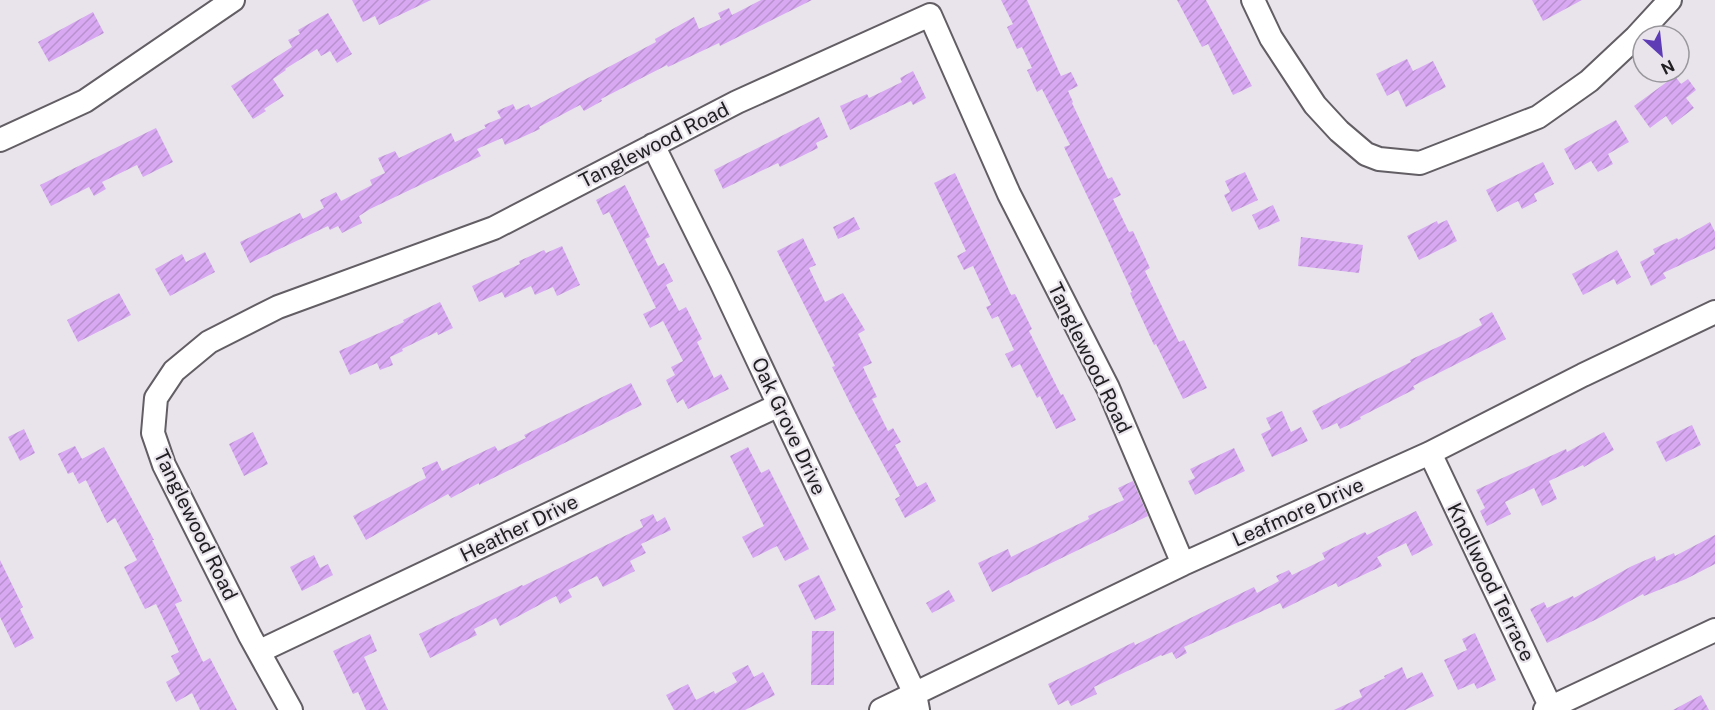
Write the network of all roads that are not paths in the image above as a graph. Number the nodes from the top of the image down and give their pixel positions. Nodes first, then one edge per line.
1 (233, 0) edge
2 (1252, 0) edge
3 (1670, 0) edge
4 (2, 133) edge
5 (653, 145) junction
6 (1715, 312) edge
7 (779, 405) junction
8 (1430, 453) junction
9 (1183, 564) junction
10 (1715, 630) edge
11 (260, 651) junction
12 (917, 702) edge
13 (1549, 709) edge
14 (291, 710) edge
15 (881, 710) edge

1 - 4 street
2 - 3 street
5 - 7 street, Oak Grove Drive
5 - 9 street, Tanglewood Road
5 - 11 street, Tanglewood Road
6 - 8 street, Leafmore Drive
7 - 11 street, Heather Drive
7 - 12 street, Oak Grove Drive
8 - 9 street, Leafmore Drive
8 - 13 street, Knollwood Terrace
9 - 12 street, Leafmore Drive
10 - 13 street
11 - 14 street, Tanglewood Road
12 - 15 street, Leafmore Drive

